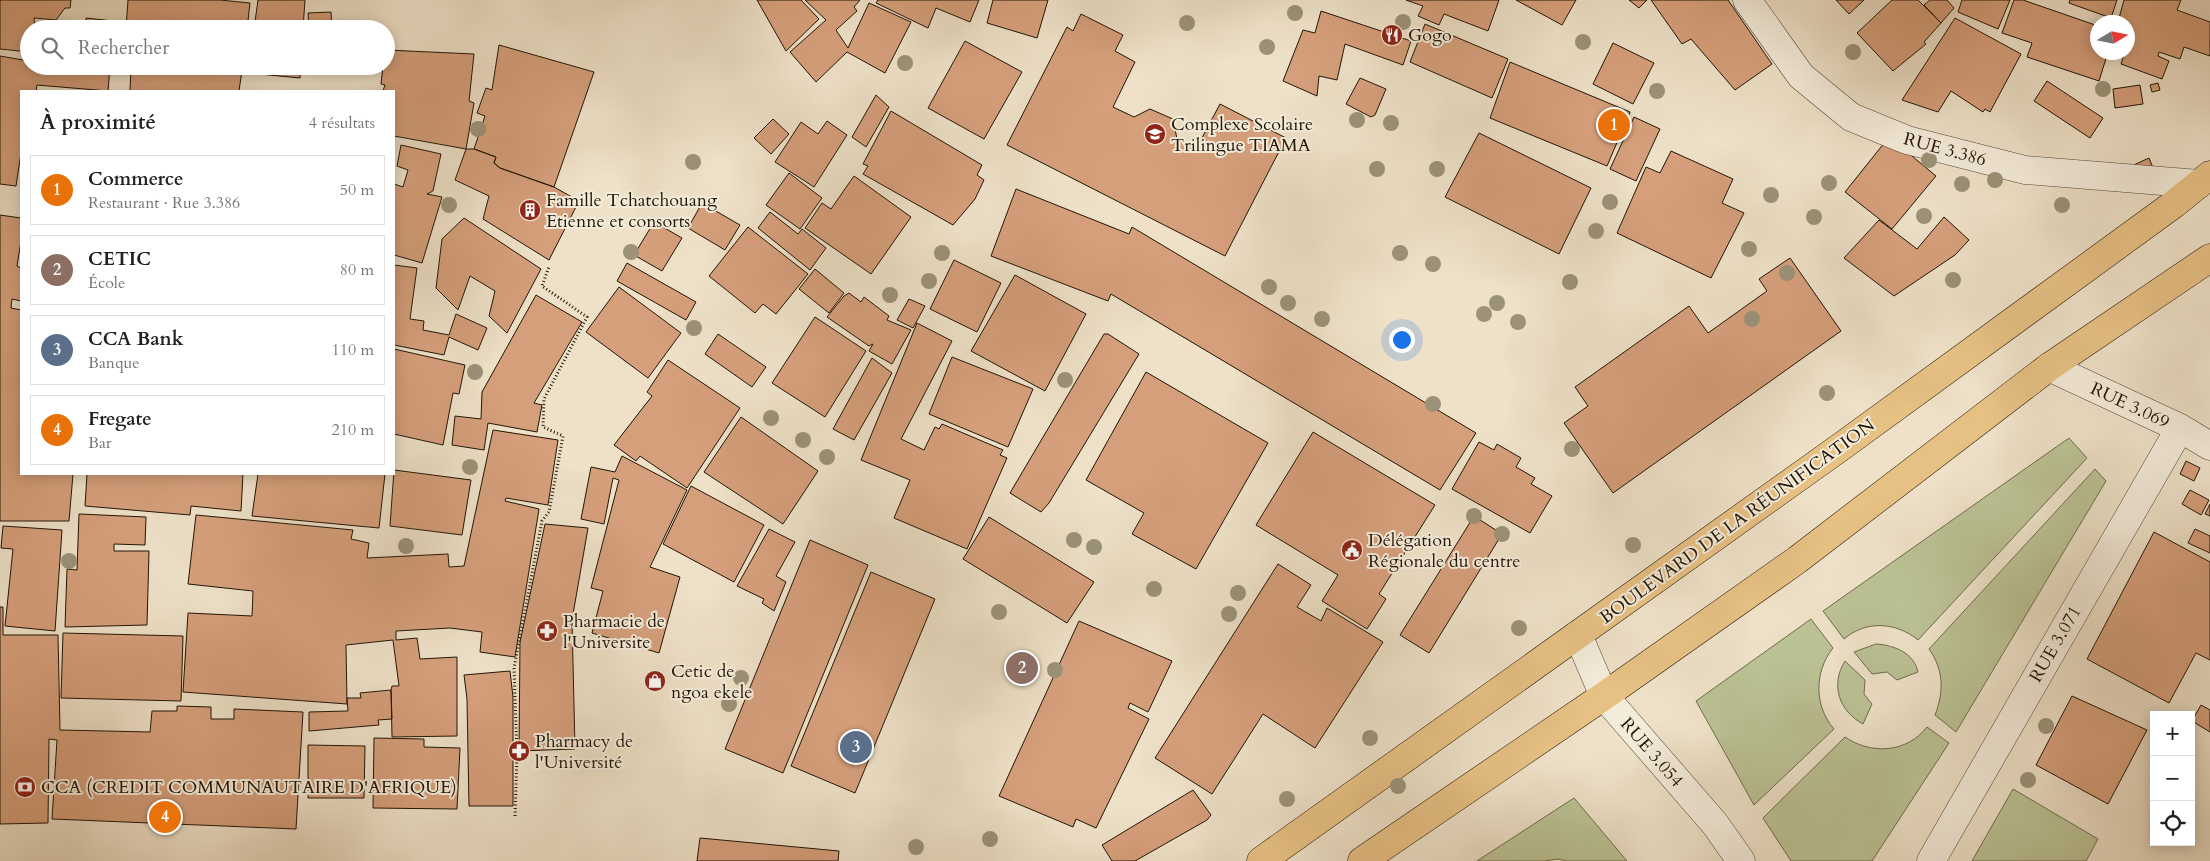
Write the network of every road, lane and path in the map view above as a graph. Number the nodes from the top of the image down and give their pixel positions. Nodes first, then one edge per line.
1 (1747, 0) edge
2 (2205, 179) edge
3 (2210, 258) edge
4 (549, 267) dead end
5 (2049, 366) junction
6 (2180, 428) junction
7 (2210, 446) edge
8 (1578, 635) junction
9 (1604, 696) junction
10 (515, 816) dead end
11 (1261, 861) edge
12 (1362, 861) edge
13 (1741, 861) edge
14 (1931, 861) edge

1 - 2 street, RUE 3.386
2 - 8 main road, BOULEVARD DE LA RÉUNIFICATION
3 - 5 main road
4 - 10 path
5 - 6 street, RUE 3.069
5 - 9 main road
6 - 7 street, RUE 3.069
6 - 14 street, RUE 3.071
8 - 9 street, RUE 3.054
8 - 11 main road, BOULEVARD DE LA RÉUNIFICATION
9 - 12 main road
9 - 13 street, RUE 3.054

